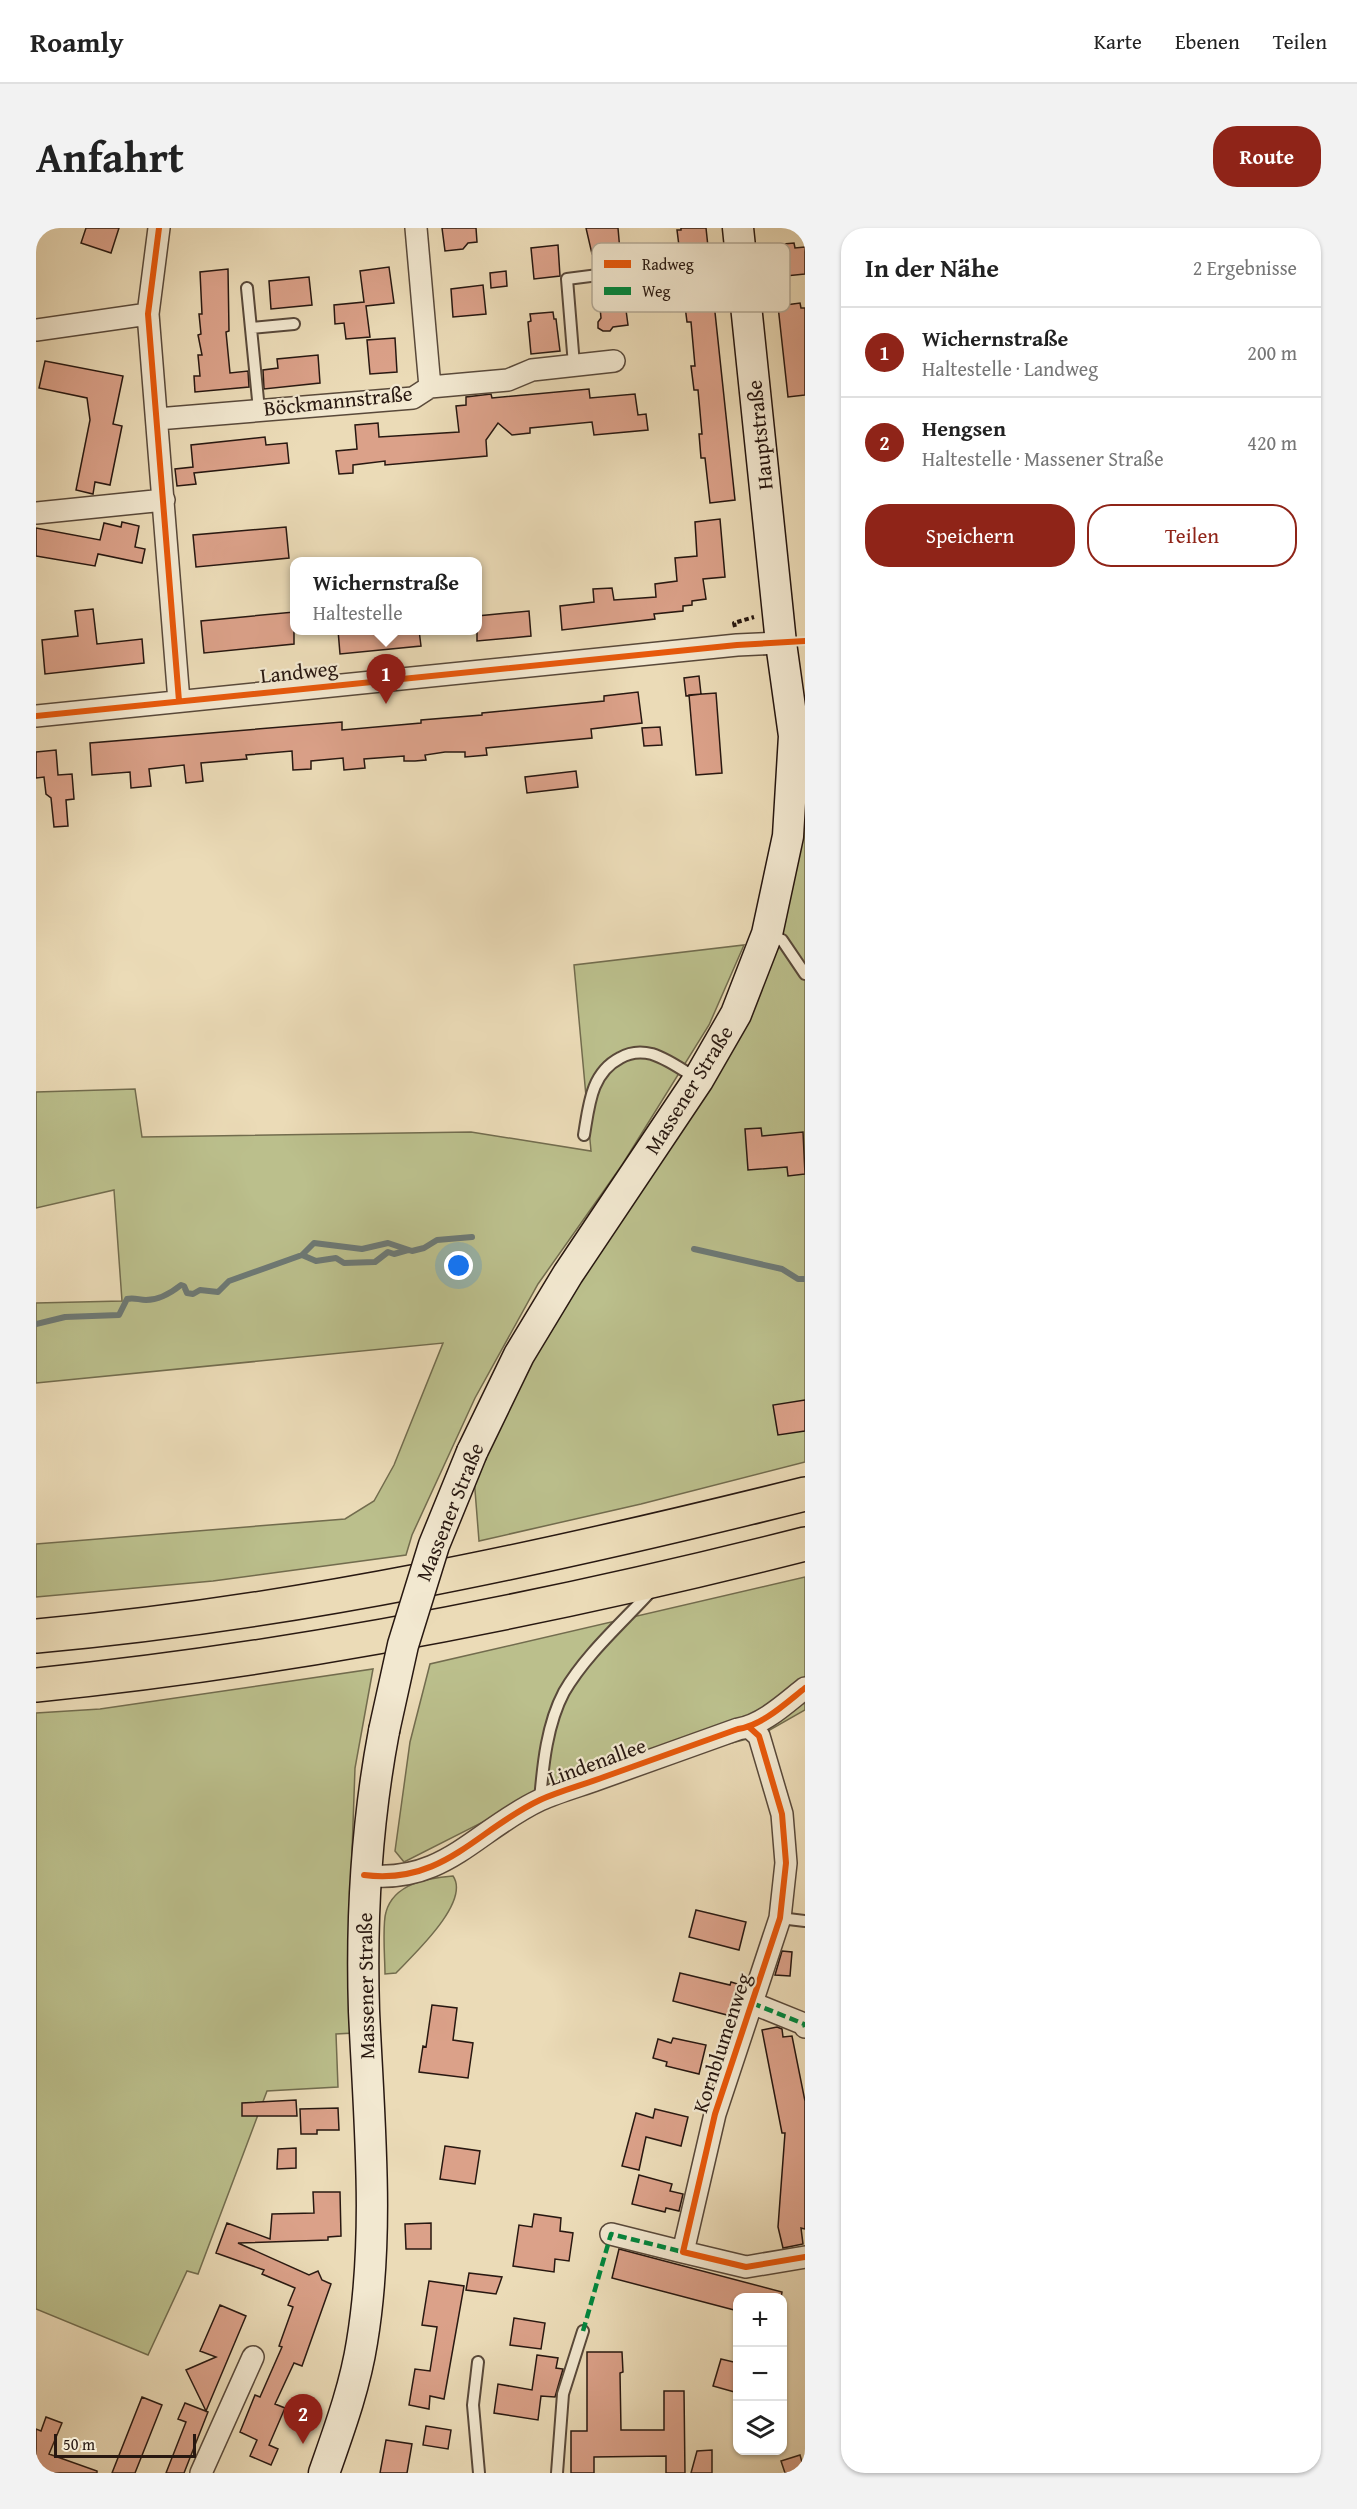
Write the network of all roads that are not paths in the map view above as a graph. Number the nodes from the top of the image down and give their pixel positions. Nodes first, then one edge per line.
1 (159, 228) edge
2 (416, 228) edge
3 (738, 228) edge
4 (740, 243) edge
5 (592, 276) edge
6 (247, 288) dead end
7 (749, 312) edge
8 (148, 314) junction
9 (294, 324) dead end
10 (251, 327) junction
11 (36, 330) edge
12 (614, 361) dead end
13 (574, 365) junction
14 (430, 387) junction
15 (259, 410) junction
16 (157, 419) junction
17 (164, 500) junction
18 (36, 513) edge
19 (793, 642) edge
20 (179, 701) junction
21 (36, 716) edge
22 (767, 934) junction
23 (805, 974) edge
24 (698, 1080) junction
25 (584, 1135) dead end
26 (805, 1494) edge
27 (805, 1544) edge
28 (660, 1581) junction
29 (36, 1636) edge
30 (36, 1685) edge
31 (805, 1688) edge
32 (749, 1727) junction
33 (540, 1800) junction
34 (364, 1875) junction
35 (780, 1918) junction
36 (805, 1921) edge
37 (752, 2003) junction
38 (805, 2025) edge
39 (610, 2234) dead end
40 (683, 2252) junction
41 (805, 2257) edge
42 (583, 2331) dead end
43 (253, 2357) dead end
44 (478, 2362) dead end
45 (201, 2473) edge
46 (324, 2473) edge
47 (479, 2473) edge
48 (557, 2473) edge

1 - 8 street
2 - 14 street, Böckmannstraße
3 - 4 main road, Hauptstraße
5 - 13 lane
6 - 10 lane
7 - 19 main road, Hauptstraße
8 - 11 street
8 - 16 street
9 - 10 lane
10 - 15 lane
12 - 13 street
13 - 14 street
14 - 15 street, Böckmannstraße
15 - 16 street, Böckmannstraße
16 - 17 street
17 - 18 street
17 - 20 street
19 - 20 street, Landweg
19 - 22 main road, Massener Straße
20 - 21 street, Landweg
22 - 23 lane
22 - 24 main road, Massener Straße
24 - 25 lane
24 - 34 main road, Massener Straße, bridge
26 - 29 highway
27 - 28 highway
28 - 30 highway
28 - 33 lane
31 - 32 street, Lindenallee
32 - 33 street, Lindenallee
32 - 35 street, Kornblumenweg
33 - 34 street, Lindenallee
34 - 46 main road, Massener Straße
35 - 36 lane
35 - 37 street, Kornblumenweg
37 - 38 street, Kornblumenweg
37 - 40 street, Kornblumenweg
39 - 40 street
40 - 41 street
42 - 48 lane
43 - 45 street
44 - 47 lane

